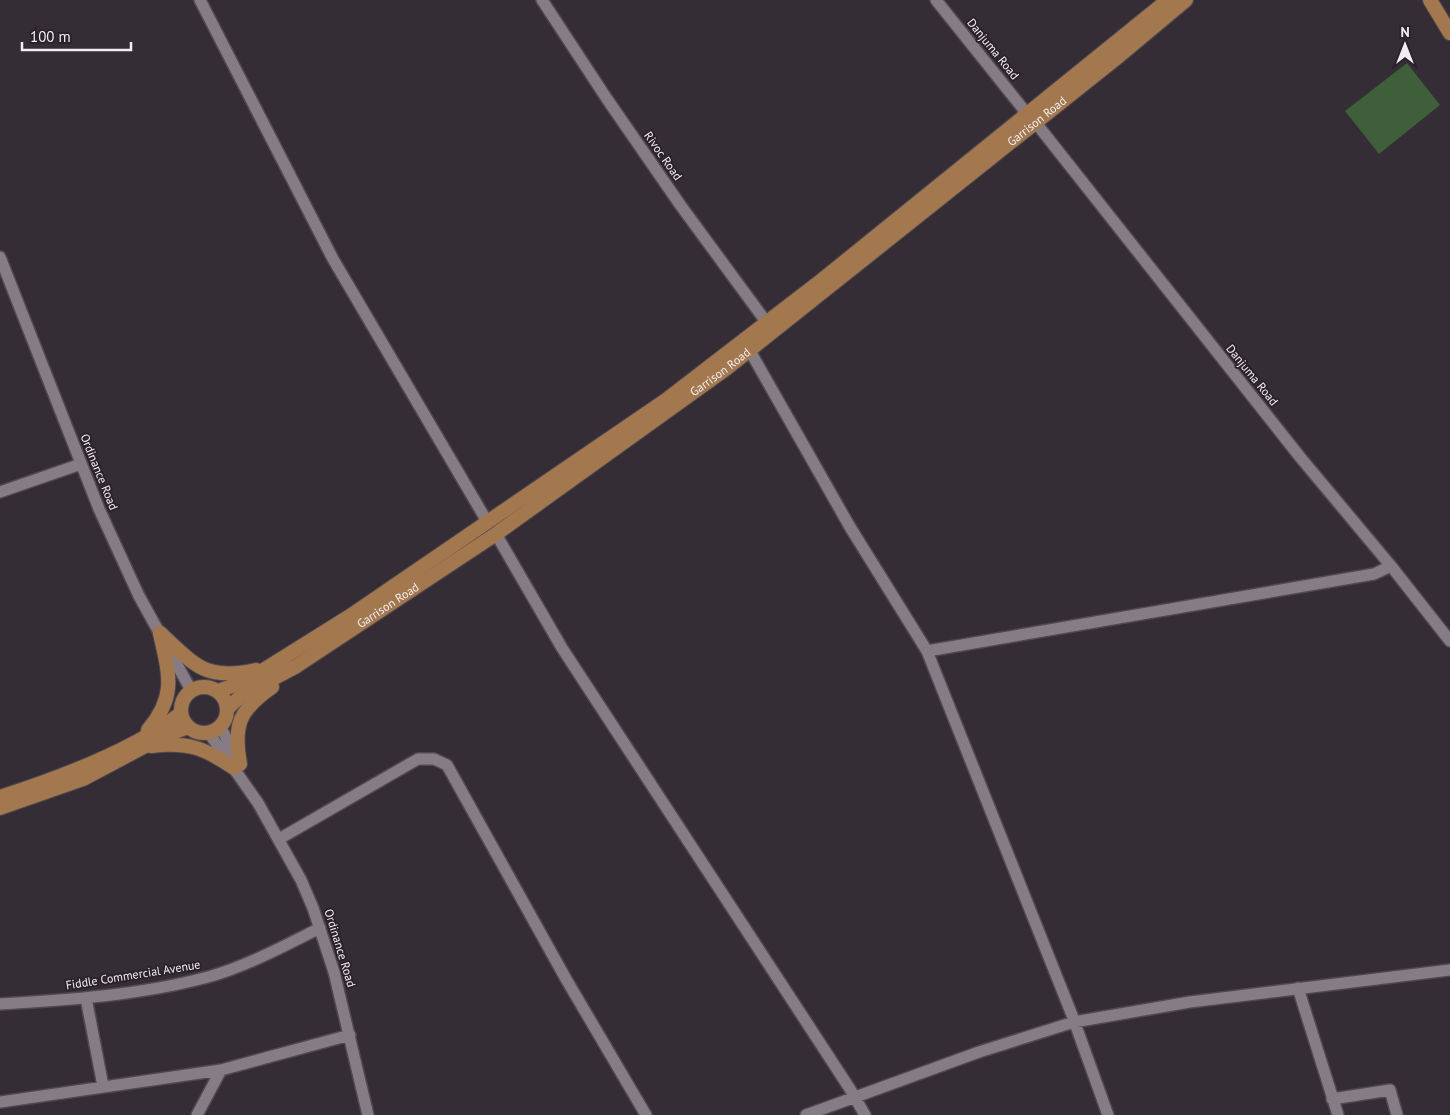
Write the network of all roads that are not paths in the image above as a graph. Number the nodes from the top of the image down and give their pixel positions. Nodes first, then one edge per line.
1 (200, 0) edge
2 (542, 0) edge
3 (936, 0) edge
4 (1168, 0) edge
5 (1186, 0) edge
6 (1430, 0) edge
7 (1441, 0) edge
8 (1450, 15) edge
9 (1450, 33) edge
10 (1032, 119) junction
11 (0, 257) edge
12 (767, 323) junction
13 (750, 351) junction
14 (81, 464) junction
15 (0, 492) edge
16 (492, 528) junction
17 (1391, 566) junction
18 (160, 633) junction
19 (1450, 642) edge
20 (927, 651) junction
21 (276, 663) junction
22 (295, 667) junction
23 (191, 690) junction
24 (218, 691) junction
25 (227, 709) junction
26 (180, 714) junction
27 (188, 728) junction
28 (215, 729) junction
29 (145, 741) junction
30 (237, 766) junction
31 (0, 797) edge
32 (0, 808) edge
33 (279, 839) junction
34 (320, 928) junction
35 (1450, 970) edge
36 (1298, 988) junction
37 (86, 998) junction
38 (0, 1004) edge
39 (1074, 1022) junction
40 (350, 1035) junction
41 (221, 1070) junction
42 (103, 1086) junction
43 (856, 1097) junction
44 (1332, 1099) junction
45 (0, 1102) edge
46 (197, 1115) edge
47 (368, 1115) edge
48 (646, 1115) edge
49 (806, 1115) edge
50 (865, 1115) edge
51 (1108, 1115) edge
52 (1338, 1115) edge
53 (1397, 1115) edge

1 - 16 street
2 - 12 street, Rivoc Road
3 - 10 street, Danjuma Road
4 - 10 main road, Garrison Road
5 - 10 main road, Garrison Road
6 - 9 main road
7 - 8 main road
10 - 12 main road, Garrison Road
10 - 13 main road, Garrison Road
10 - 17 street, Danjuma Road
11 - 14 street, Ordinance Road
12 - 16 main road, Garrison Road
13 - 16 main road, Garrison Road
13 - 20 street
14 - 15 street
14 - 18 street, Ordinance Road
16 - 21 main road, Garrison Road
16 - 22 main road, Garrison Road
16 - 43 street
17 - 19 street, Danjuma Road
17 - 20 street
18 - 21 main road
18 - 23 street, Ordinance Road
18 - 29 main road
20 - 39 street
21 - 24 main road, Garrison Road
22 - 25 main road, Garrison Road
22 - 30 main road
23 - 24 main road
23 - 26 main road
24 - 25 main road
25 - 28 main road
26 - 27 main road
26 - 29 main road
27 - 28 main road
27 - 29 main road
28 - 30 street, Ordinance Road
29 - 30 main road
29 - 31 main road
29 - 32 main road
30 - 33 street, Ordinance Road
33 - 34 street, Ordinance Road
33 - 48 street
34 - 37 street, Fiddle Commercial Avenue
34 - 40 street, Ordinance Road
35 - 36 street
36 - 39 street
36 - 44 street
37 - 38 street, Fiddle Commercial Avenue
37 - 42 street
39 - 43 street
39 - 51 street
40 - 41 street
40 - 47 street, Ordinance Road
41 - 42 street
41 - 46 street
42 - 45 street
43 - 49 street
43 - 50 street
44 - 52 street
44 - 53 street

